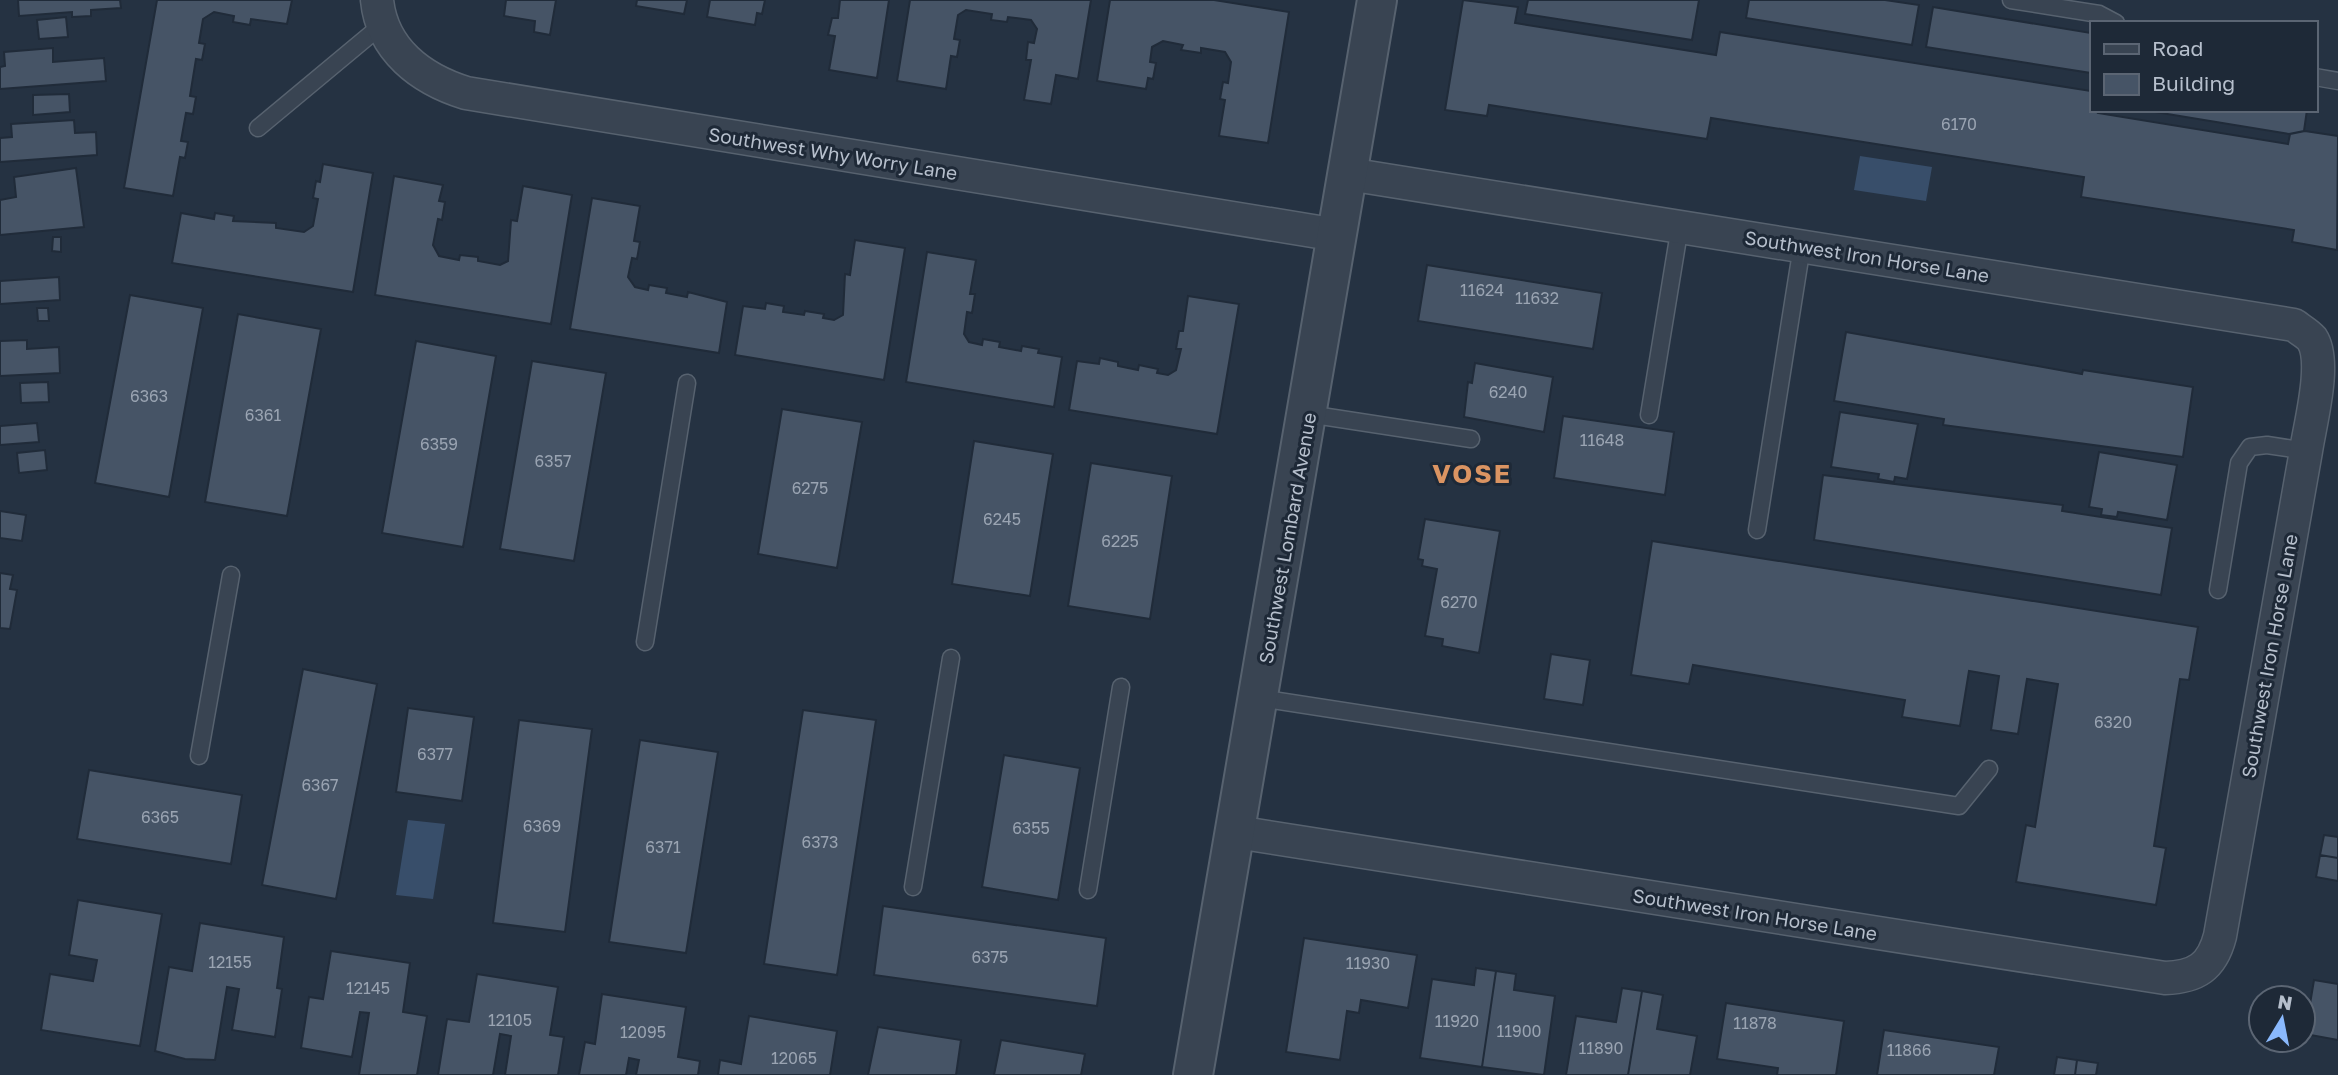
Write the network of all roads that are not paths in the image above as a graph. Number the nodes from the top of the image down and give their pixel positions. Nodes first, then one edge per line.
1 (1377, 0) edge
2 (2011, 0) edge
3 (380, 12) edge
4 (2112, 21) edge
5 (2317, 77) edge
6 (2338, 81) edge
7 (258, 128) dead end
8 (1348, 174) junction
9 (1680, 226) junction
10 (1337, 235) junction
11 (1802, 246) junction
12 (687, 383) dead end
13 (1308, 414) junction
14 (1649, 415) dead end
15 (1471, 439) dead end
16 (2306, 451) junction
17 (1757, 530) dead end
18 (231, 575) dead end
19 (2218, 590) dead end
20 (645, 642) dead end
21 (951, 658) dead end
22 (1121, 687) dead end
23 (1259, 698) junction
24 (199, 756) dead end
25 (1989, 769) dead end
26 (1236, 832) junction
27 (913, 887) dead end
28 (1088, 890) dead end
29 (1193, 1075) edge

1 - 8 street, Southwest Lombard Avenue
2 - 4 lane
3 - 7 lane
3 - 10 street, Southwest Why Worry Lane
5 - 6 lane
8 - 9 street, Southwest Iron Horse Lane
8 - 10 street, Southwest Lombard Avenue
9 - 11 street, Southwest Iron Horse Lane
9 - 14 lane
10 - 13 street, Southwest Lombard Avenue
11 - 16 street, Southwest Iron Horse Lane
11 - 17 lane
12 - 20 lane
13 - 15 lane
13 - 23 street, Southwest Lombard Avenue
16 - 19 lane
16 - 26 street, Southwest Iron Horse Lane
18 - 24 lane
21 - 27 lane
22 - 28 lane
23 - 25 lane
23 - 26 street, Southwest Lombard Avenue
26 - 29 street, Southwest Lombard Avenue

